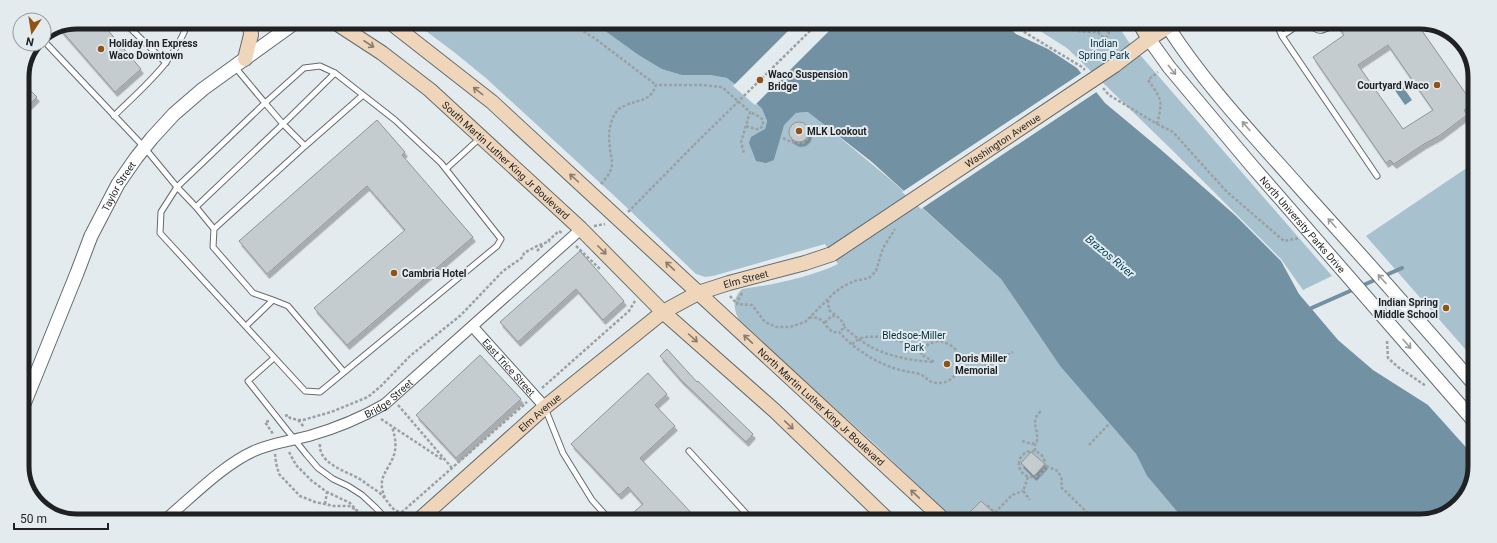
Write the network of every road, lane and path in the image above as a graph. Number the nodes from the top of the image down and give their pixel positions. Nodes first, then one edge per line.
1 (131, 29) dead end
2 (185, 29) edge
3 (251, 29) edge
4 (286, 29) edge
5 (346, 29) edge
6 (399, 29) edge
7 (580, 29) edge
8 (812, 29) edge
9 (1072, 29) edge
10 (1107, 29) joint
11 (1143, 29) edge
12 (1163, 29) edge
13 (1172, 29) edge
14 (1279, 29) edge
15 (1292, 29) edge
16 (1316, 29) edge
17 (1327, 29) edge
18 (1098, 32) junction
19 (1282, 36) junction
20 (1106, 38) junction
21 (1149, 39) junction
22 (52, 50) edge
23 (1115, 59) junction
24 (240, 62) junction
25 (166, 63) junction
26 (1158, 72) dead end
27 (335, 73) junction
28 (656, 85) junction
29 (363, 95) junction
30 (265, 103) junction
31 (750, 112) junction
32 (114, 116) junction
33 (283, 124) junction
34 (746, 126) junction
35 (481, 137) junction
36 (806, 137) dead end
37 (783, 138) dead end
38 (305, 146) junction
39 (144, 147) junction
40 (744, 154) dead end
41 (446, 169) junction
42 (1376, 176) dead end
43 (177, 188) junction
44 (606, 190) dead end
45 (196, 207) junction
46 (626, 214) junction
47 (896, 227) dead end
48 (214, 229) junction
49 (581, 229) junction
50 (1304, 237) dead end
51 (570, 240) junction
52 (537, 246) dead end
53 (537, 251) dead end
54 (832, 254) joint
55 (604, 273) dead end
56 (748, 289) dead end
57 (698, 293) junction
58 (633, 297) dead end
59 (828, 299) junction
60 (273, 300) junction
61 (663, 312) junction
62 (836, 316) junction
63 (809, 318) junction
64 (826, 323) junction
65 (246, 326) junction
66 (473, 327) junction
67 (844, 327) junction
68 (839, 332) junction
69 (1387, 335) dead end
70 (859, 339) junction
71 (852, 344) junction
72 (922, 350) junction
73 (1014, 352) dead end
74 (921, 354) junction
75 (274, 358) junction
76 (919, 361) junction
77 (960, 368) junction
78 (344, 372) junction
79 (1468, 377) edge
80 (381, 386) junction
81 (1427, 387) dead end
82 (29, 391) edge
83 (534, 395) junction
84 (392, 398) junction
85 (354, 402) junction
86 (544, 407) junction
87 (1041, 411) dead end
88 (1468, 415) edge
89 (374, 416) junction
90 (278, 418) junction
91 (382, 420) junction
92 (265, 422) dead end
93 (1109, 424) dead end
94 (391, 426) junction
95 (322, 438) dead end
96 (294, 439) junction
97 (1022, 441) dead end
98 (1035, 443) junction
99 (1089, 445) dead end
100 (283, 449) dead end
101 (278, 450) dead end
102 (689, 451) dead end
103 (1035, 451) junction
104 (447, 462) junction
105 (1046, 466) junction
106 (452, 468) junction
107 (1028, 477) junction
108 (463, 481) junction
109 (1023, 491) junction
110 (327, 492) junction
111 (385, 498) junction
112 (1030, 500) dead end
113 (324, 504) junction
114 (988, 507) dead end
115 (358, 512) joint
116 (402, 512) junction
117 (995, 513) joint
118 (172, 514) edge
119 (381, 514) edge
120 (400, 514) edge
121 (426, 514) edge
122 (605, 514) edge
123 (747, 514) edge
124 (882, 514) edge
125 (937, 514) edge
126 (1089, 514) edge

1 - 25 lane
2 - 25 lane
3 - 24 main road
4 - 24 street, Taylor Street
5 -> 35 main road, South Martin Luther King Jr Boulevard
46 -> 6 main road
7 - 28 path
8 - 46 path, bridge
9 - 18 path
10 - 18 path
10 - 20 path
11 - 21 main road, North University Parks Drive
12 - 21 main road, Washington Avenue
79 -> 13 street
14 - 19 lane
15 - 19 lane
16 - 17 lane
18 - 20 path
19 - 42 lane
20 - 23 path
21 - 23 main road, Washington Avenue
21 -> 88 street, North University Parks Drive
22 - 32 lane
23 - 54 main road, Washington Avenue, bridge
24 - 30 lane
24 - 39 street, Taylor Street
25 - 32 lane
26 - 50 path
27 - 29 lane
27 - 30 lane
27 - 33 lane
28 - 31 path
28 - 44 path
29 - 38 lane
29 - 41 lane
30 - 33 lane
30 - 43 lane
31 - 34 path
31 - 34 path
32 - 39 lane
33 - 38 lane
33 - 45 lane
34 - 40 path
35 - 41 lane
35 - 49 main road, South Martin Luther King Jr Boulevard
36 - 37 path
38 - 48 lane
39 - 43 lane
39 - 82 street, Taylor Street
41 - 78 lane
43 - 45 lane
43 - 65 lane
45 - 48 lane
57 -> 46 main road
47 - 59 path
48 - 60 lane
49 - 51 street, Bridge Street
49 -> 61 main road, South Martin Luther King Jr Boulevard
51 - 53 path
51 - 55 path
51 - 66 street, Bridge Street
52 - 80 path
54 - 57 main road, Elm Street
56 - 63 path
57 - 61 main road, Elm Street
125 -> 57 main road, North Martin Luther King Jr Boulevard
58 - 83 path
59 - 62 path
59 - 63 path
60 - 65 lane
60 - 78 lane
61 - 86 main road, Elm Avenue
61 -> 124 main road
62 - 64 path
62 - 67 path
63 - 64 path
64 - 68 path
65 - 75 lane
66 - 83 street, East Trice Street
66 - 84 street, Bridge Street
67 - 68 path
67 - 70 path
68 - 71 path
69 - 81 path
70 - 71 path
70 - 72 path
70 - 76 path
71 - 77 path
72 - 74 path
72 - 77 path
73 - 77 path
74 - 76 path
74 - 76 path
75 - 78 lane
75 - 90 lane
80 - 84 path
80 - 85 path
83 - 86 street, East Trice Street
83 - 106 path
84 - 89 street, Bridge Street
84 - 104 path
85 - 89 path
85 - 90 path
86 - 108 main road, Elm Avenue
86 - 122 lane
87 - 98 path
89 - 91 path
89 - 91 path
89 - 96 street, Bridge Street
90 - 92 path
90 - 96 lane
91 - 94 path
93 - 99 path
94 - 104 path
94 - 111 path
95 - 111 path
96 - 118 street, Bridge Street
96 - 119 lane
97 - 98 path
98 - 103 path
100 - 110 path
101 - 113 path
102 - 123 lane
103 - 105 path
103 - 107 path
104 - 106 path
105 - 107 path
105 - 126 path
106 - 108 path
106 - 116 path
107 - 109 path
108 - 121 main road, Elm Avenue
109 - 112 path
109 - 117 path
110 - 113 path
110 - 115 path
111 - 116 path
113 - 115 path
114 - 117 path
116 - 120 path

